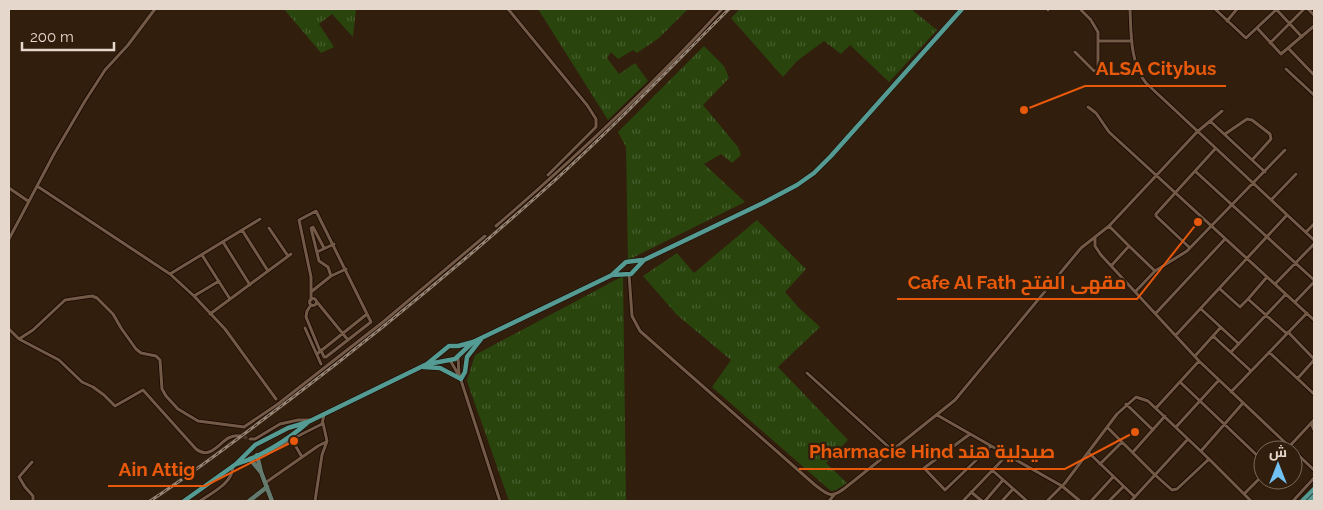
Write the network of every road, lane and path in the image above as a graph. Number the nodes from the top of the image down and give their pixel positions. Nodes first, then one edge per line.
1 (155, 9) edge
2 (508, 9) edge
3 (722, 9) edge
4 (962, 9) edge
5 (1080, 9) edge
6 (1130, 9) edge
7 (1215, 9) edge
8 (1237, 9) edge
9 (1276, 9) edge
10 (1304, 9) edge
11 (1308, 9) edge
12 (1314, 15) edge
13 (1227, 20) junction
14 (1289, 23) junction
15 (1314, 26) edge
16 (1258, 29) junction
17 (1302, 37) junction
18 (1099, 41) junction
19 (1132, 41) junction
20 (1270, 43) junction
21 (1289, 50) junction
22 (1075, 52) dead end
23 (1286, 69) dead end
24 (1314, 75) edge
25 (1314, 95) edge
26 (1088, 106) dead end
27 (1222, 111) dead end
28 (1210, 121) junction
29 (1197, 132) junction
30 (1225, 134) junction
31 (1215, 149) junction
32 (1284, 150) dead end
33 (1252, 160) junction
34 (1195, 171) junction
35 (1265, 172) junction
36 (1296, 174) dead end
37 (548, 175) dead end
38 (1156, 176) junction
39 (1254, 184) junction
40 (37, 186) junction
41 (9, 188) edge
42 (1175, 192) junction
43 (1271, 200) junction
44 (28, 201) junction
45 (1234, 205) junction
46 (1287, 215) junction
47 (260, 219) dead end
48 (1314, 224) edge
49 (496, 226) dead end
50 (1109, 226) junction
51 (1212, 227) junction
52 (269, 228) dead end
53 (242, 230) junction
54 (1306, 232) junction
55 (485, 236) dead end
56 (1266, 237) junction
57 (1096, 238) junction
58 (9, 239) edge
59 (1225, 239) junction
60 (222, 242) junction
61 (1314, 242) edge
62 (334, 244) junction
63 (1129, 246) junction
64 (324, 248) junction
65 (1190, 248) junction
66 (317, 252) junction
67 (202, 254) junction
68 (644, 260) junction
69 (1247, 260) junction
70 (631, 262) junction
71 (1296, 263) junction
72 (622, 266) junction
73 (1111, 266) junction
74 (634, 268) junction
75 (346, 269) junction
76 (268, 271) junction
77 (1155, 271) junction
78 (627, 273) junction
79 (170, 274) junction
80 (612, 275) junction
81 (332, 276) junction
82 (1267, 277) junction
83 (219, 281) junction
84 (1314, 281) edge
85 (1275, 284) junction
86 (250, 285) junction
87 (1220, 288) junction
88 (311, 292) junction
89 (1136, 292) junction
90 (1286, 294) junction
91 (194, 296) junction
92 (230, 299) junction
93 (311, 300) junction
94 (1248, 300) junction
95 (317, 302) junction
96 (1295, 302) junction
97 (311, 305) junction
98 (1201, 309) junction
99 (1307, 313) junction
100 (210, 314) junction
101 (367, 314) junction
102 (1156, 314) junction
103 (1266, 315) junction
104 (1314, 320) edge
105 (1221, 327) junction
106 (9, 328) edge
107 (305, 328) dead end
108 (342, 333) junction
109 (1287, 333) junction
110 (1176, 335) junction
111 (1213, 336) junction
112 (482, 338) junction
113 (19, 339) junction
114 (348, 340) junction
115 (473, 342) junction
116 (1238, 344) junction
117 (455, 346) junction
118 (321, 351) junction
119 (444, 351) junction
120 (1232, 352) junction
121 (1269, 352) junction
122 (317, 354) junction
123 (458, 356) junction
124 (1195, 356) junction
125 (449, 360) junction
126 (1314, 360) edge
127 (1199, 361) junction
128 (321, 364) dead end
129 (427, 364) junction
130 (420, 368) junction
131 (1252, 371) junction
132 (807, 373) dead end
133 (460, 377) junction
134 (1298, 378) junction
135 (1219, 380) junction
136 (1180, 382) junction
137 (1231, 392) junction
138 (1314, 394) edge
139 (276, 399) dead end
140 (1200, 400) junction
141 (1243, 403) junction
142 (1126, 404) junction
143 (1156, 408) junction
144 (324, 414) junction
145 (937, 415) junction
146 (1165, 416) junction
147 (313, 420) junction
148 (1314, 420) edge
149 (308, 422) junction
150 (323, 423) junction
151 (1311, 423) junction
152 (1225, 425) junction
153 (276, 426) junction
154 (1107, 427) junction
155 (1176, 427) junction
156 (284, 430) junction
157 (1153, 430) junction
158 (1314, 430) edge
159 (970, 434) junction
160 (240, 436) tunnel mouth
161 (250, 439) tunnel mouth
162 (291, 439) junction
163 (1188, 439) junction
164 (1280, 440) edge
165 (1295, 440) edge
166 (326, 442) junction
167 (1122, 442) junction
168 (991, 446) junction
169 (252, 448) junction
170 (892, 450) junction
171 (1201, 451) junction
172 (1253, 451) edge
173 (1133, 452) junction
174 (1089, 453) junction
175 (257, 455) junction
176 (1007, 455) junction
177 (302, 457) junction
178 (250, 459) junction
179 (1209, 459) junction
180 (1303, 461) edge
181 (32, 462) dead end
182 (1100, 464) junction
183 (235, 465) junction
184 (992, 470) junction
185 (1314, 470) edge
186 (261, 472) junction
187 (1154, 474) junction
188 (1113, 476) junction
189 (1314, 478) edge
190 (1003, 480) junction
191 (266, 485) junction
192 (1253, 485) edge
193 (1062, 486) junction
194 (1123, 486) junction
195 (1013, 489) junction
196 (1314, 489) edge
197 (971, 492) junction
198 (1244, 494) junction
199 (835, 495) junction
200 (1314, 496) edge
201 (1135, 497) junction
202 (187, 500) edge
203 (1022, 500) edge
204 (33, 501) edge
205 (200, 501) edge
206 (249, 501) edge
207 (272, 501) edge
208 (315, 501) edge
209 (500, 501) edge
210 (829, 501) edge
211 (962, 501) edge
212 (983, 501) edge
213 (1002, 501) edge
214 (1027, 501) edge
215 (1047, 501) edge
216 (1080, 501) edge
217 (1091, 501) edge
218 (1109, 501) edge
219 (1131, 501) edge
220 (1251, 501) edge
221 (1292, 501) edge
222 (1302, 501) edge
223 (1309, 501) edge

1 - 40 street
2 - 37 street
3 - 49 street
4 - 68 main road
5 - 18 street
6 - 19 street
7 - 13 street
8 - 13 street
9 - 14 street
9 - 16 street
10 - 14 street
11 - 12 street
13 - 16 street
14 - 17 street
14 - 20 street
15 - 17 street
16 - 20 street
17 - 21 street
18 - 19 street
18 - 22 street
19 - 29 street
20 - 21 street
21 - 24 street
23 - 25 street
26 - 38 street
27 - 28 street
28 - 29 street
28 - 30 street
29 - 31 street
29 - 38 street
30 - 33 street
30 - 33 street
31 - 34 street
31 - 39 street
32 - 35 street
33 - 35 street
34 - 42 street
34 - 45 street
35 - 39 street
36 - 43 street
38 - 42 street
38 - 50 street
39 - 43 street
39 - 45 street
40 - 44 street
40 - 79 street
41 - 44 street
42 - 51 street
42 - 65 street
43 - 46 street
44 - 58 street
45 - 51 street
45 - 56 street
46 - 54 street
46 - 56 street
47 - 53 street
48 - 54 street
50 - 57 street
50 - 63 street
51 - 59 street
51 - 65 street
52 - 76 street
53 - 60 street
53 - 76 street
54 - 61 street
55 - 113 street
56 - 69 street
56 - 71 street
57 - 73 street
57 - 145 street
59 - 69 street
59 - 102 street
60 - 67 street
60 - 86 street
61 - 71 street
62 - 64 street
62 - 75 street
62 - 88 street
63 - 73 street
63 - 77 street
64 - 66 street
64 - 66 street
65 - 77 street
66 - 81 street
67 - 79 street
67 - 83 street
68 - 70 main road
68 - 74 main road
69 - 82 street
69 - 87 street
70 - 72 main road
70 - 74 main road
71 - 84 street
71 - 85 street
72 - 78 main road
72 - 80 main road
73 - 89 street
74 - 78 main road
75 - 81 street
75 - 101 street
76 - 86 street
77 - 89 street
78 - 80 main road
78 - 199 street
79 - 91 street
80 - 112 main road
81 - 88 street
82 - 85 street
82 - 94 street
83 - 91 street
83 - 92 street
84 - 96 street
85 - 90 street
86 - 92 street
87 - 94 street
87 - 98 street
88 - 93 street
89 - 102 street
90 - 96 street
90 - 103 street
91 - 100 street
92 - 100 street
93 - 95 street
93 - 97 street
94 - 103 street
95 - 97 street
95 - 108 street
96 - 99 street
97 - 118 street
98 - 105 street
98 - 110 street
99 - 104 street
99 - 109 street
100 - 139 street
101 - 108 street
101 - 114 street
102 - 110 street
103 - 109 street
103 - 116 street
105 - 111 street
105 - 116 street
106 - 113 street
107 - 122 street
108 - 114 street
108 - 118 street
109 - 121 street
109 - 126 street
110 - 124 street
111 - 120 street
111 - 124 street
112 - 115 main road
112 - 133 main road
113 - 160 street
114 - 118 street
115 - 117 main road
115 - 123 main road
116 - 120 street
117 - 119 main road
117 - 123 main road
118 - 122 street
119 - 125 main road
119 - 129 main road
120 - 131 street
121 - 131 street
121 - 134 street
122 - 128 street
123 - 125 main road
123 - 133 street
124 - 127 street
125 - 129 main road
125 - 133 street
126 - 134 street
127 - 135 street
127 - 136 street
129 - 130 main road
130 - 133 main road
130 - 144 main road
131 - 137 street
132 - 170 street
133 - 209 street
134 - 138 street
135 - 137 street
135 - 140 street
136 - 140 street
136 - 143 street
137 - 141 street
140 - 152 street
140 - 155 street
141 - 152 street
141 - 164 street
142 - 143 street
142 - 154 street
142 - 157 street
143 - 146 street
144 - 147 main road
144 - 150 street
145 - 159 street
145 - 170 street
146 - 155 street
146 - 157 street
147 - 149 main road
147 - 153 street
148 - 151 street
149 - 156 main road
149 - 162 main road
150 - 162 street
150 - 166 street
151 - 158 street
151 - 165 street
152 - 171 street
152 - 172 street
153 - 156 street
153 - 161 street
154 - 167 street
154 - 174 street
155 - 163 street
156 - 162 main road
156 - 169 main road
157 - 173 street
159 - 168 street
159 - 168 street
162 - 175 main road
162 - 177 street
163 - 171 street
163 - 187 street
166 - 177 street
166 - 208 street
167 - 173 street
167 - 182 street
168 - 176 street
169 - 175 main road
169 - 183 main road
170 - 199 street
171 - 179 street
173 - 187 street
174 - 182 street
174 - 193 street
175 - 178 main road
175 - 186 street
176 - 184 street
176 - 193 street
177 - 191 street
178 - 183 main road
178 - 186 street
179 - 187 street
179 - 198 street
180 - 185 street
181 - 204 street
182 - 188 street
183 - 202 main road
183 - 205 street
184 - 190 street
184 - 197 street
186 - 191 street
187 - 201 street
188 - 194 street
188 - 217 street
189 - 221 street
190 - 195 street
190 - 212 street
191 - 206 street
191 - 207 street
192 - 198 street
193 - 215 street
193 - 216 street
194 - 201 street
194 - 218 street
195 - 203 street
195 - 213 street
196 - 222 main road
197 - 211 street
197 - 212 street
198 - 220 street
199 - 210 street
200 - 223 main road
201 - 219 street
203 - 214 street

